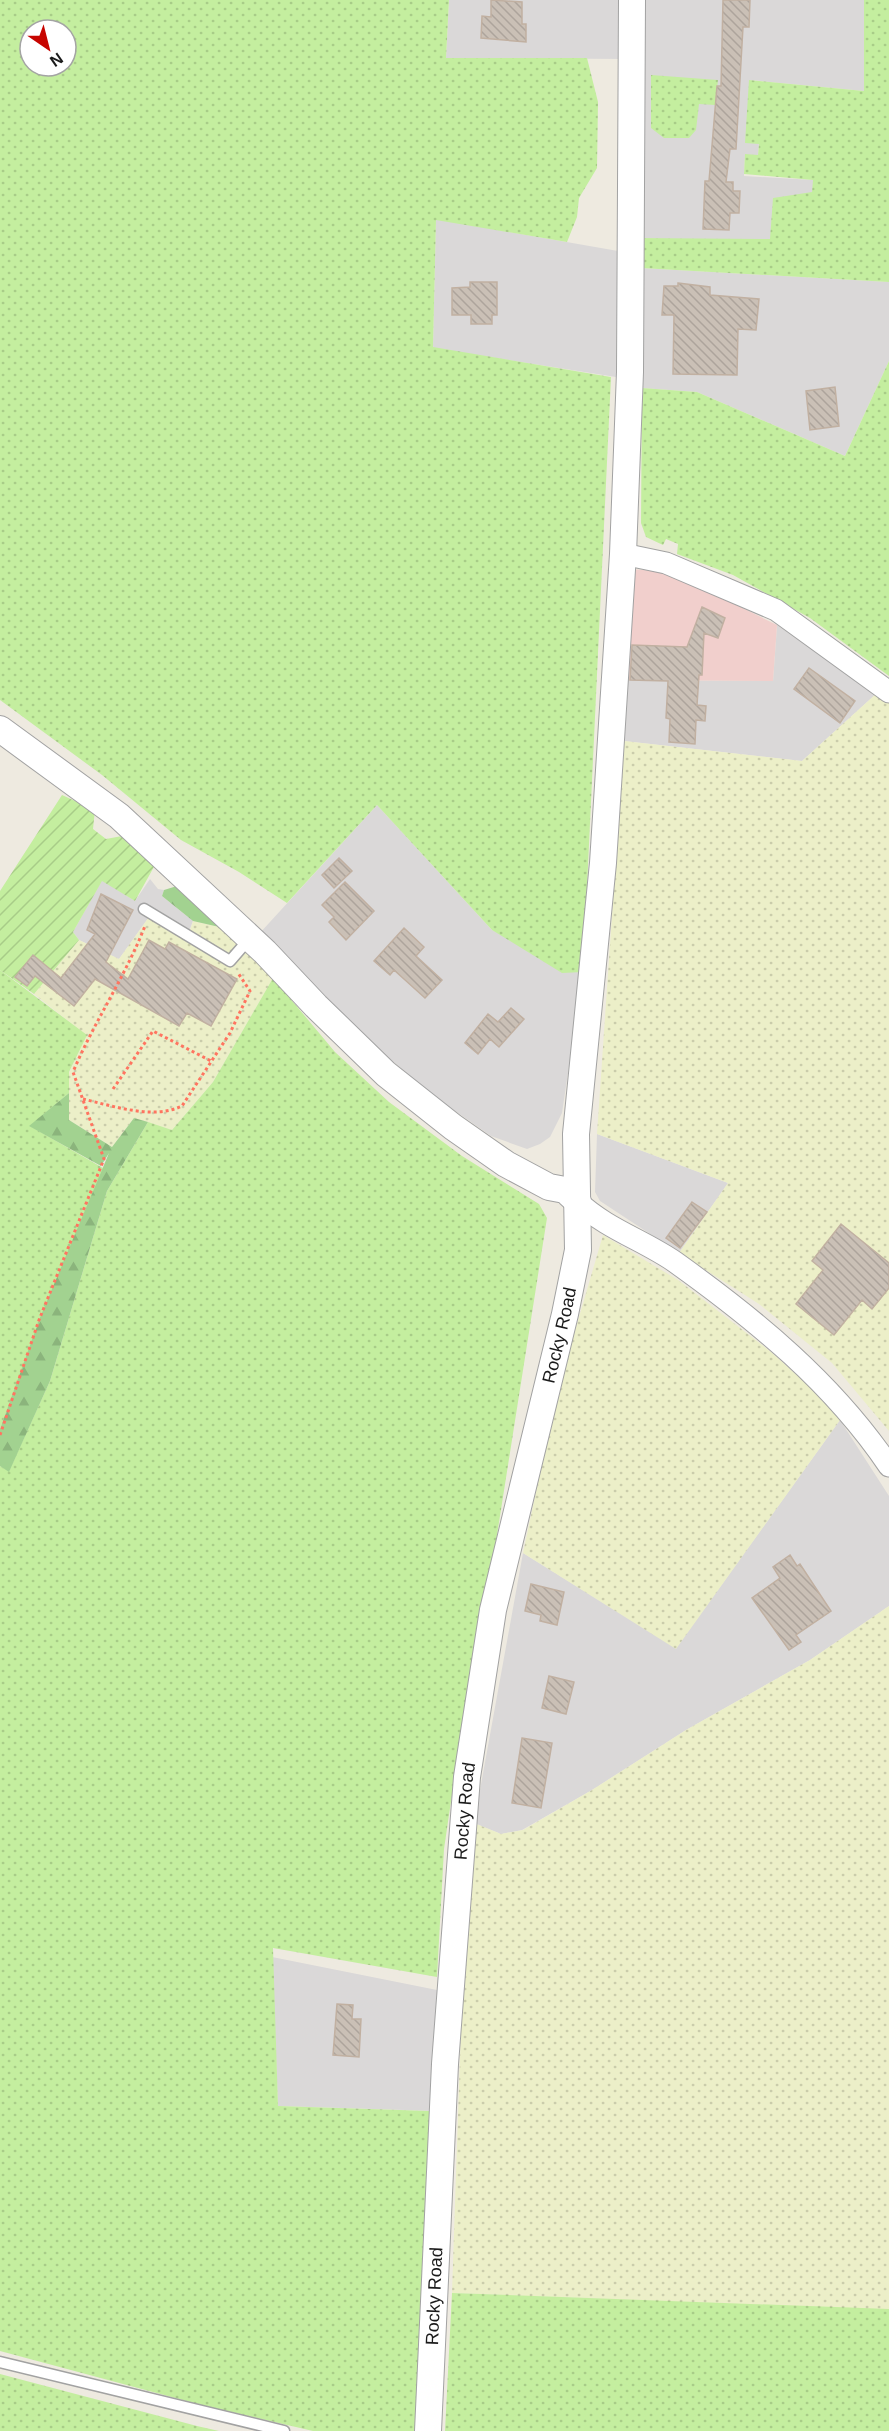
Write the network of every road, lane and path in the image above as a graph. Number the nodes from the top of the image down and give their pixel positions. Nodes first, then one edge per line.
1 (632, 0) edge
2 (623, 554) junction
3 (889, 692) edge
4 (0, 729) edge
5 (147, 911) joint
6 (250, 938) junction
7 (230, 961) junction
8 (211, 1061) junction
9 (113, 1089) dead end
10 (82, 1099) junction
11 (578, 1202) junction
12 (0, 1435) edge
13 (889, 1466) edge
14 (0, 2362) edge
15 (284, 2431) edge
16 (428, 2431) edge

1 - 2 street, Rocky Road
2 - 3 street
2 - 11 street, Rocky Road
4 - 6 street
5 - 7 lane
5 - 10 path
6 - 7 lane
6 - 11 street
7 - 8 path
8 - 9 path
8 - 10 path
10 - 12 path
11 - 13 street
11 - 16 street, Rocky Road
14 - 15 lane

